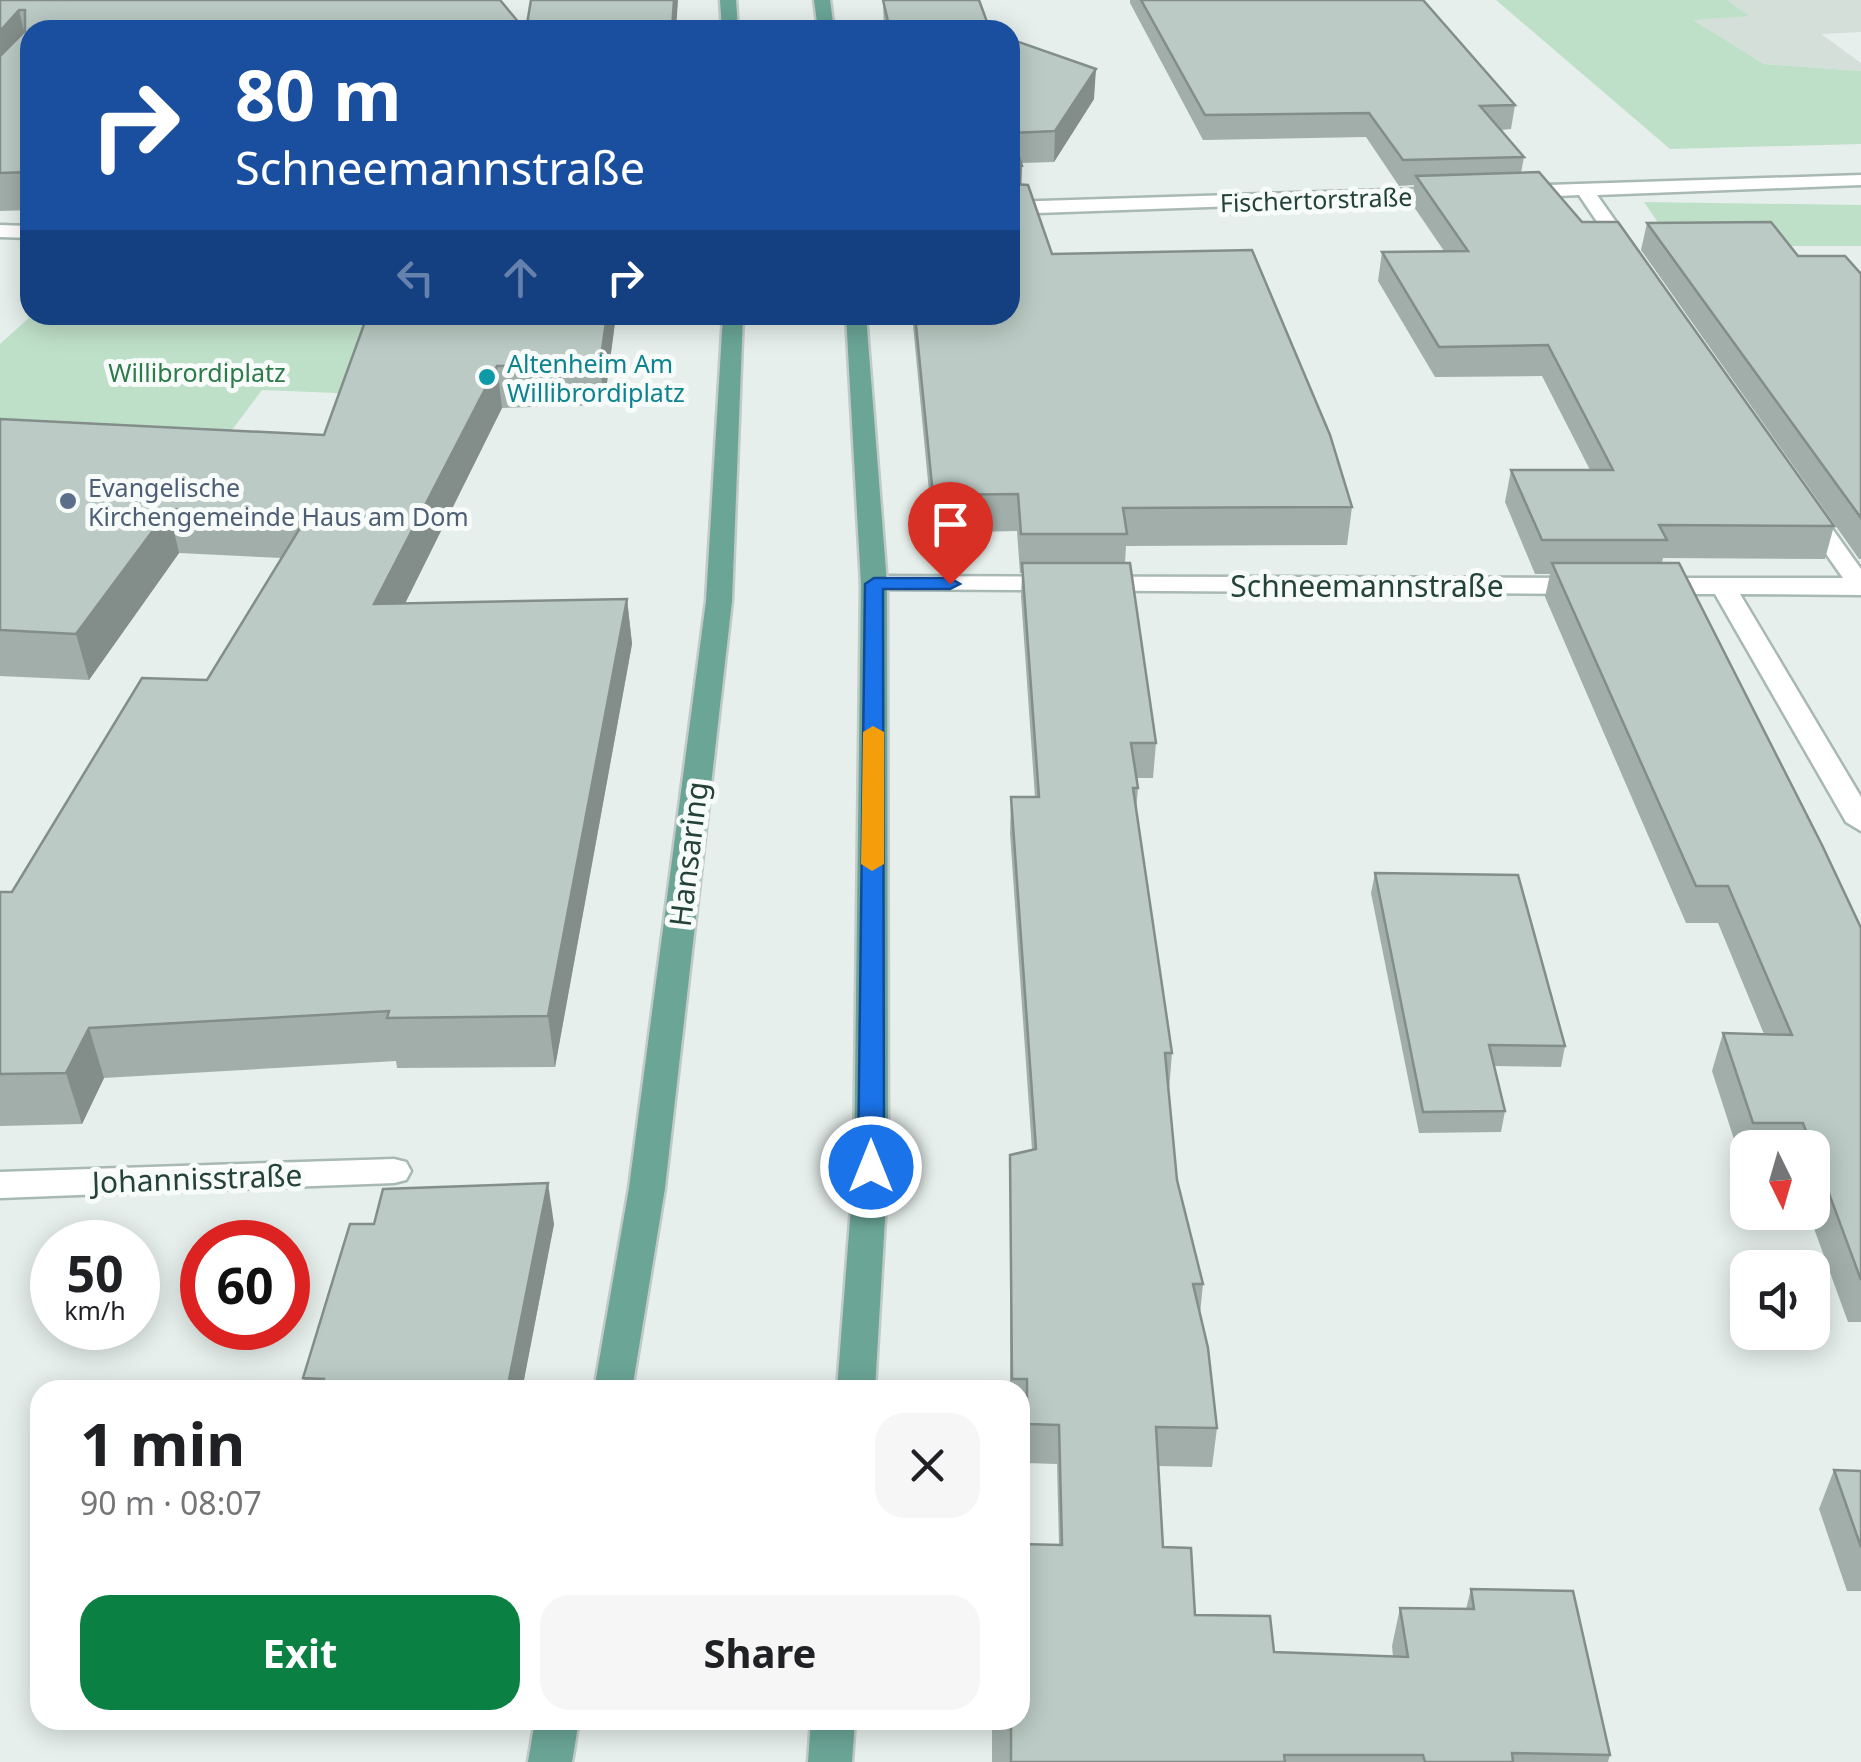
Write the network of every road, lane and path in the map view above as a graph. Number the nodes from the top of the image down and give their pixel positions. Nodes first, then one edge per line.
1 (1861, 180) edge
2 (1584, 189) junction
3 (1505, 192) edge
4 (1466, 194) edge
5 (1020, 208) edge
6 (1639, 269) edge
7 (732, 325) edge
8 (857, 325) edge
9 (1794, 491) edge
10 (874, 584) junction
11 (1724, 586) junction
12 (1861, 586) edge
13 (1861, 822) edge
14 (394, 1172) dead end
15 (0, 1185) edge
16 (615, 1380) edge
17 (857, 1380) edge
18 (555, 1730) edge
19 (832, 1730) edge
20 (550, 1762) edge
21 (830, 1762) edge

1 - 2 street
2 - 3 street
2 - 6 street
4 - 5 street, Fischertorstraße
7 - 16 main road, Hansaring
8 - 10 main road
9 - 12 street
10 - 11 street, Schneemannstraße
10 - 17 main road
11 - 12 street, Schneemannstraße
11 - 13 street
14 - 15 street, Johannisstraße
18 - 20 main road
19 - 21 main road

